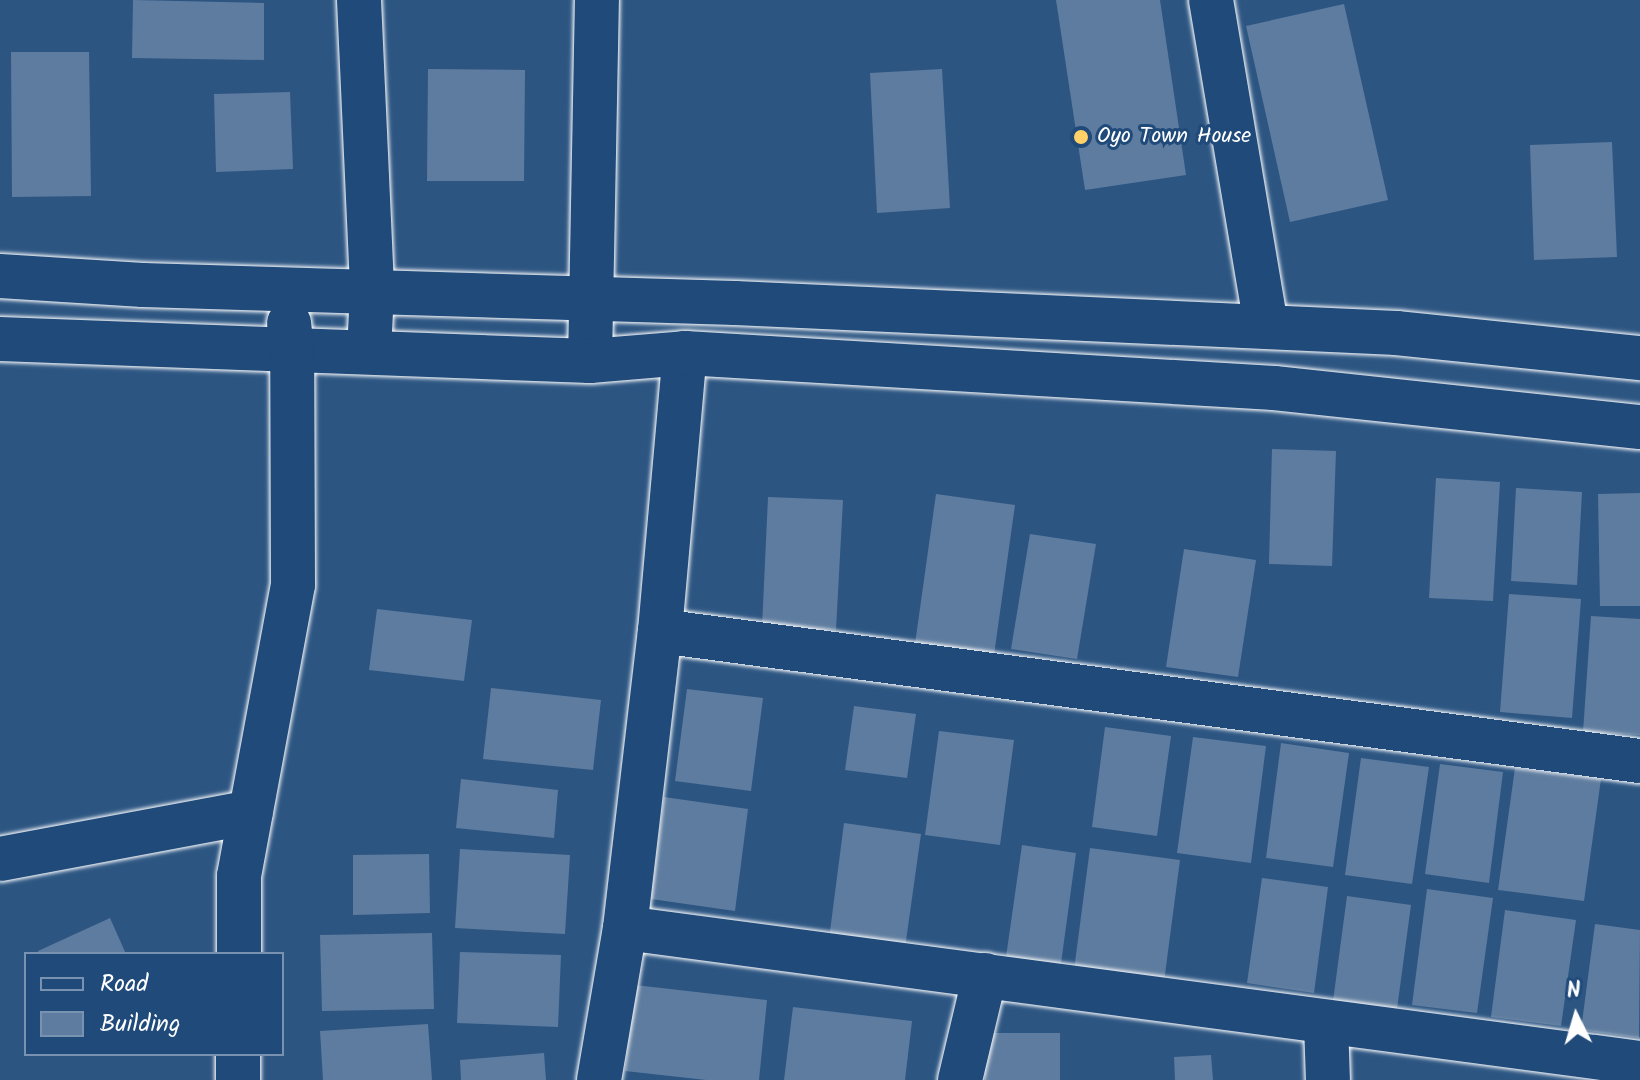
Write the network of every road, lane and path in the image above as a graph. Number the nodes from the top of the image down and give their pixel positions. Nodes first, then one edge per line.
1 (359, 0) edge
2 (1211, 0) edge
3 (597, 12) edge
4 (0, 276) edge
5 (285, 288) junction
6 (372, 291) junction
7 (592, 298) junction
8 (1266, 326) junction
9 (0, 339) edge
10 (292, 351) junction
11 (369, 352) junction
12 (685, 353) junction
13 (1640, 358) edge
14 (590, 361) junction
15 (1640, 427) edge
16 (660, 631) junction
17 (1640, 761) edge
18 (251, 812) junction
19 (0, 859) edge
20 (625, 928) junction
21 (239, 952) edge
22 (985, 975) junction
23 (1326, 1024) junction
24 (238, 1056) edge
25 (1640, 1063) edge
26 (238, 1080) edge
27 (599, 1080) edge
28 (960, 1080) edge
29 (1328, 1080) edge

1 - 6 street
2 - 8 street
3 - 7 street
4 - 5 street
5 - 6 street
5 - 10 street
6 - 7 street
6 - 11 street
7 - 8 street
7 - 14 street
8 - 13 street
9 - 10 street
10 - 11 street
10 - 18 street
11 - 14 street
12 - 14 street
12 - 15 street
12 - 16 street
16 - 17 street
16 - 20 street
18 - 19 street
18 - 21 street
20 - 22 street
20 - 27 street
22 - 23 street
22 - 28 street
23 - 25 street
23 - 29 street
24 - 26 street

